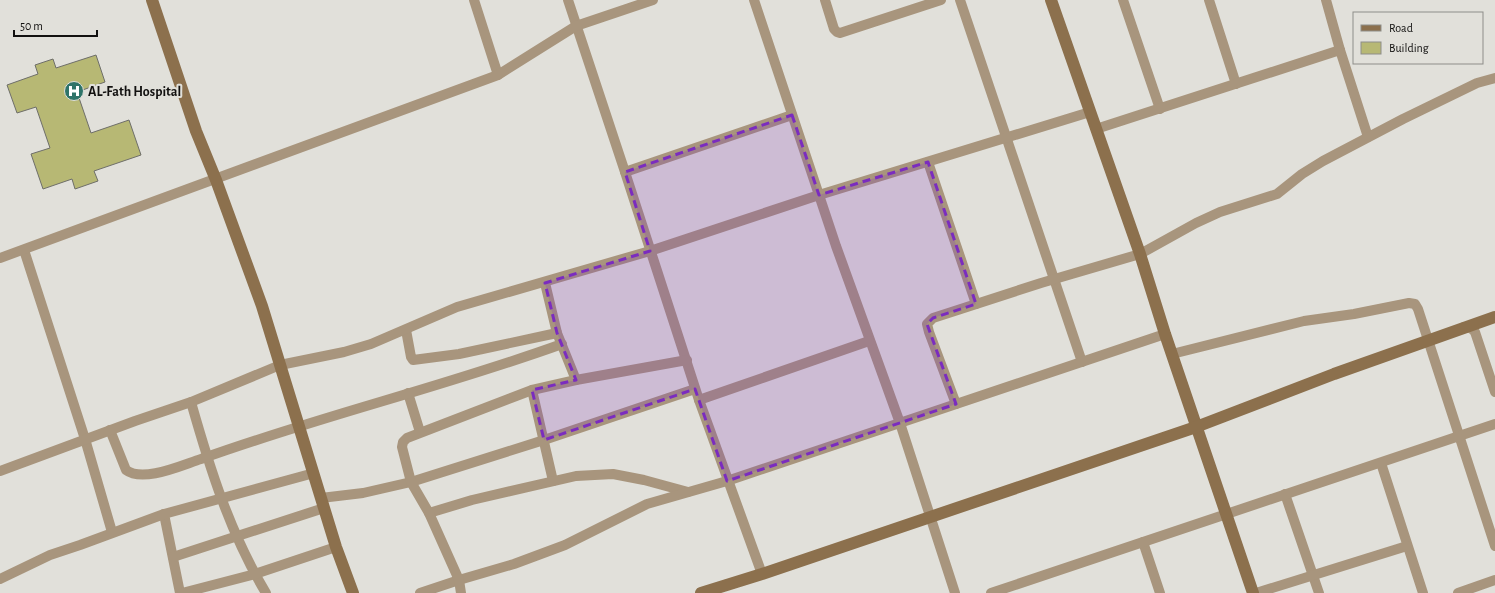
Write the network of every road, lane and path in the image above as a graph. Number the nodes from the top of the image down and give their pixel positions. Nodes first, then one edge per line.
1 (152, 0) edge
2 (474, 0) edge
3 (568, 0) edge
4 (653, 0) edge
5 (754, 0) edge
6 (825, 0) edge
7 (941, 0) edge
8 (960, 0) edge
9 (1051, 0) edge
10 (1123, 0) edge
11 (1209, 0) edge
12 (1326, 0) edge
13 (576, 26) junction
14 (1340, 50) junction
15 (498, 75) junction
16 (1495, 78) edge
17 (1236, 84) junction
18 (1160, 109) junction
19 (1090, 112) junction
20 (792, 115) junction
21 (1096, 129) junction
22 (1368, 137) junction
23 (1007, 138) junction
24 (928, 162) junction
25 (625, 172) junction
26 (216, 180) junction
27 (819, 195) junction
28 (24, 250) junction
29 (650, 251) junction
30 (1140, 254) junction
31 (0, 258) edge
32 (1055, 279) junction
33 (545, 283) junction
34 (976, 304) junction
35 (1495, 317) edge
36 (1464, 327) junction
37 (406, 330) junction
38 (557, 333) junction
39 (1165, 334) junction
40 (869, 341) junction
41 (1428, 341) junction
42 (562, 344) junction
43 (1172, 354) junction
44 (686, 360) junction
45 (1082, 362) junction
46 (280, 365) junction
47 (576, 380) junction
48 (695, 389) junction
49 (532, 390) junction
50 (1495, 392) edge
51 (408, 393) junction
52 (699, 400) junction
53 (191, 402) junction
54 (956, 404) junction
55 (900, 423) junction
56 (1495, 424) edge
57 (299, 425) junction
58 (1196, 427) junction
59 (110, 430) junction
60 (420, 432) junction
61 (1460, 436) junction
62 (85, 439) junction
63 (544, 440) junction
64 (206, 456) junction
65 (1381, 462) junction
66 (0, 471) edge
67 (314, 473) junction
68 (553, 481) junction
69 (727, 481) junction
70 (411, 482) junction
71 (688, 492) junction
72 (1285, 494) junction
73 (220, 499) junction
74 (323, 503) junction
75 (1495, 511) edge
76 (428, 513) junction
77 (164, 514) junction
78 (1226, 514) junction
79 (1485, 515) junction
80 (930, 517) junction
81 (112, 532) junction
82 (237, 536) junction
83 (1143, 542) junction
84 (1407, 546) junction
85 (1495, 546) edge
86 (336, 547) junction
87 (173, 557) junction
88 (255, 574) junction
89 (762, 574) junction
90 (1312, 575) junction
91 (0, 579) edge
92 (459, 580) junction
93 (1495, 580) edge
94 (1020, 588) edge
95 (181, 593) edge
96 (266, 593) edge
97 (353, 593) edge
98 (420, 593) edge
99 (461, 593) edge
100 (700, 593) edge
101 (955, 593) edge
102 (991, 593) edge
103 (1160, 593) edge
104 (1255, 593) edge
105 (1318, 593) edge
106 (1423, 593) edge
107 (1458, 593) edge

1 - 26 street
2 - 15 street
3 - 13 street
4 - 13 street
5 - 20 street
6 - 7 street
8 - 23 street
9 - 19 street
10 - 18 street
11 - 17 street
12 - 14 street
13 - 15 street
13 - 25 street
14 - 17 street
14 - 22 street
15 - 26 street
16 - 22 street
17 - 18 street
18 - 21 street
19 - 21 street
19 - 23 street
20 - 25 street
20 - 27 street
21 - 30 street
22 - 30 street
23 - 24 street
23 - 32 street
24 - 27 street
24 - 34 street
25 - 29 street
26 - 28 street
26 - 46 street
27 - 29 street
27 - 40 street
28 - 31 street
28 - 62 street
29 - 33 street
29 - 44 street
30 - 32 street
30 - 39 street
32 - 34 street
32 - 45 street
33 - 37 street
33 - 38 street
34 - 54 street
35 - 36 street
36 - 41 street
36 - 50 street
37 - 38 street
37 - 46 street
38 - 42 street
39 - 43 street
39 - 45 street
40 - 52 street
40 - 55 street
41 - 43 street
41 - 58 street
41 - 61 street
42 - 47 street
42 - 51 street
43 - 58 street
44 - 47 street
44 - 48 street
45 - 54 street
46 - 53 street
46 - 57 street
47 - 49 street
48 - 52 street
48 - 63 street
49 - 60 street
49 - 63 street
51 - 57 street
51 - 60 street
52 - 69 street
53 - 59 street
53 - 64 street
54 - 55 street
55 - 69 street
55 - 80 street
56 - 61 street
57 - 64 street
57 - 67 street
58 - 78 street
58 - 80 street
59 - 62 street
59 - 64 street
60 - 70 street
61 - 65 street
61 - 79 street
62 - 66 street
62 - 81 street
63 - 68 street
63 - 70 street
64 - 73 street
65 - 72 street
65 - 84 street
67 - 73 street
67 - 74 street
68 - 71 street
68 - 76 street
69 - 71 street
69 - 89 street
70 - 74 street
70 - 76 street
71 - 92 street
72 - 78 street
72 - 90 street
73 - 77 street
73 - 82 street
74 - 82 street
74 - 86 street
75 - 79 street
76 - 92 street
77 - 81 street
77 - 87 street
78 - 83 street
78 - 104 street
79 - 85 street
80 - 89 street
80 - 101 street
81 - 91 street
82 - 87 street
82 - 88 street
83 - 94 street
83 - 103 street
84 - 90 street
84 - 106 street
86 - 88 street
86 - 97 street
87 - 95 street
88 - 95 street
88 - 96 street
89 - 100 street
90 - 104 street
90 - 105 street
92 - 98 street
92 - 99 street
93 - 107 street
94 - 102 street

